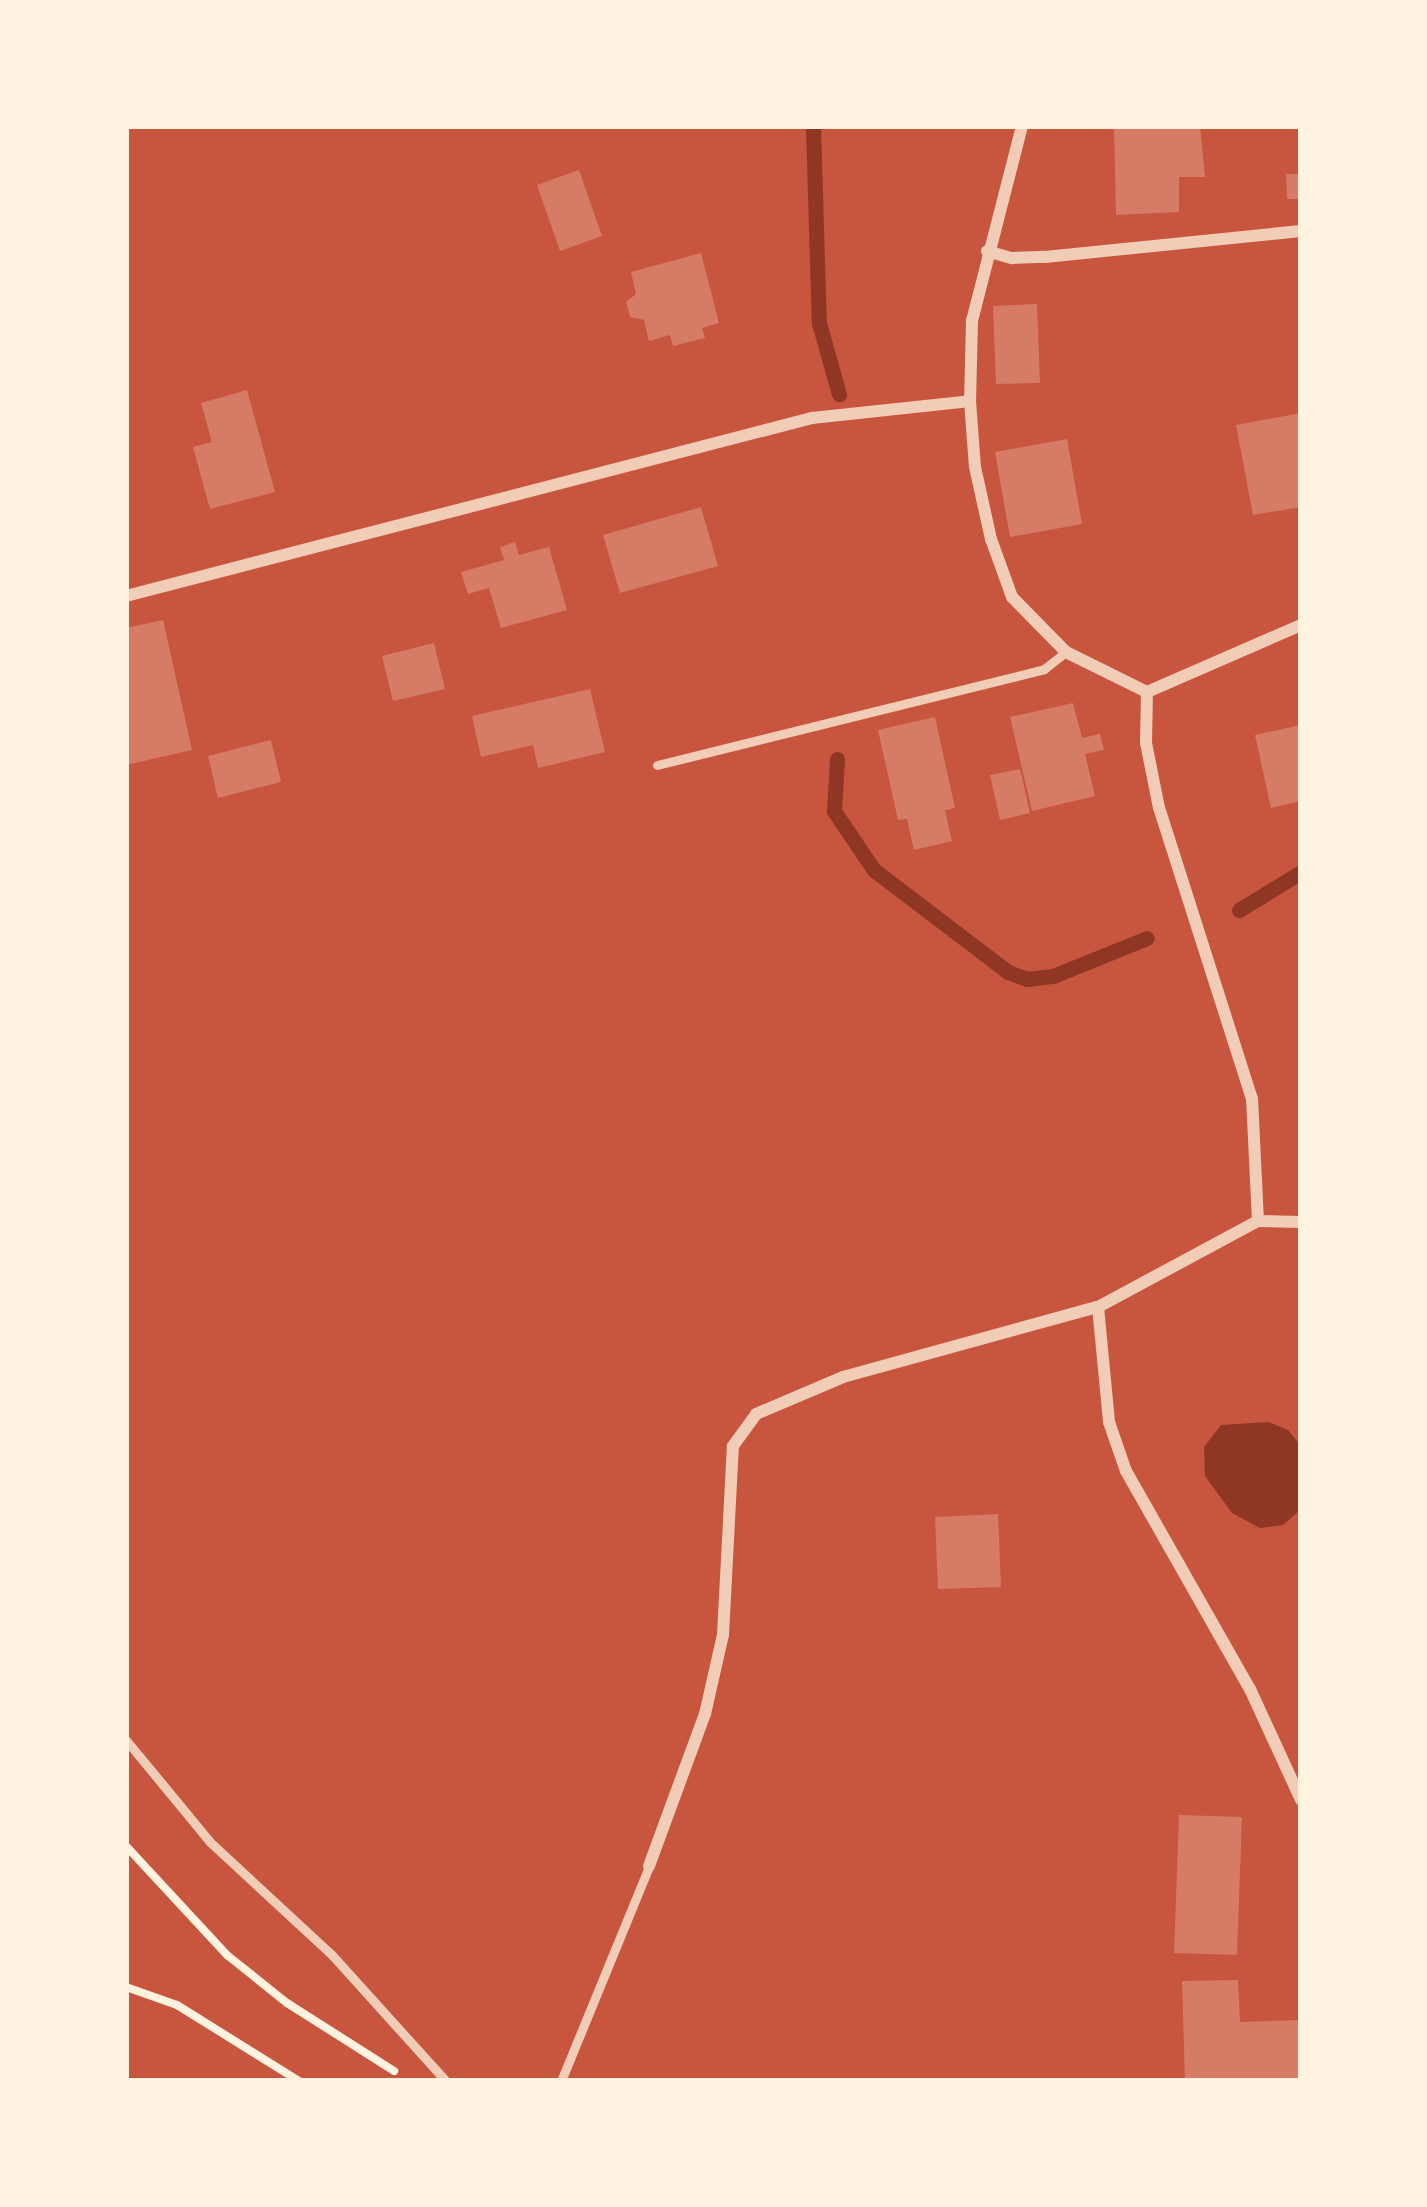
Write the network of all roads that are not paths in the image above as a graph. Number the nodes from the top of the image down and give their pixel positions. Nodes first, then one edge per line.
1 (1022, 126) edge
2 (1301, 231) edge
3 (987, 251) junction
4 (970, 401) junction
5 (126, 596) edge
6 (1301, 625) edge
7 (1066, 652) junction
8 (1147, 692) junction
9 (657, 765) dead end
10 (1258, 1221) junction
11 (1301, 1222) edge
12 (1098, 1307) junction
13 (126, 1740) edge
14 (1301, 1800) edge
15 (649, 1866) joint
16 (446, 2081) edge
17 (561, 2081) edge

1 - 3 street
2 - 3 street
3 - 4 street
4 - 5 street
4 - 7 street
6 - 8 street
7 - 8 street
7 - 9 lane
8 - 10 street
10 - 11 street
10 - 12 street
12 - 14 street
12 - 15 street
13 - 16 lane
15 - 17 lane

